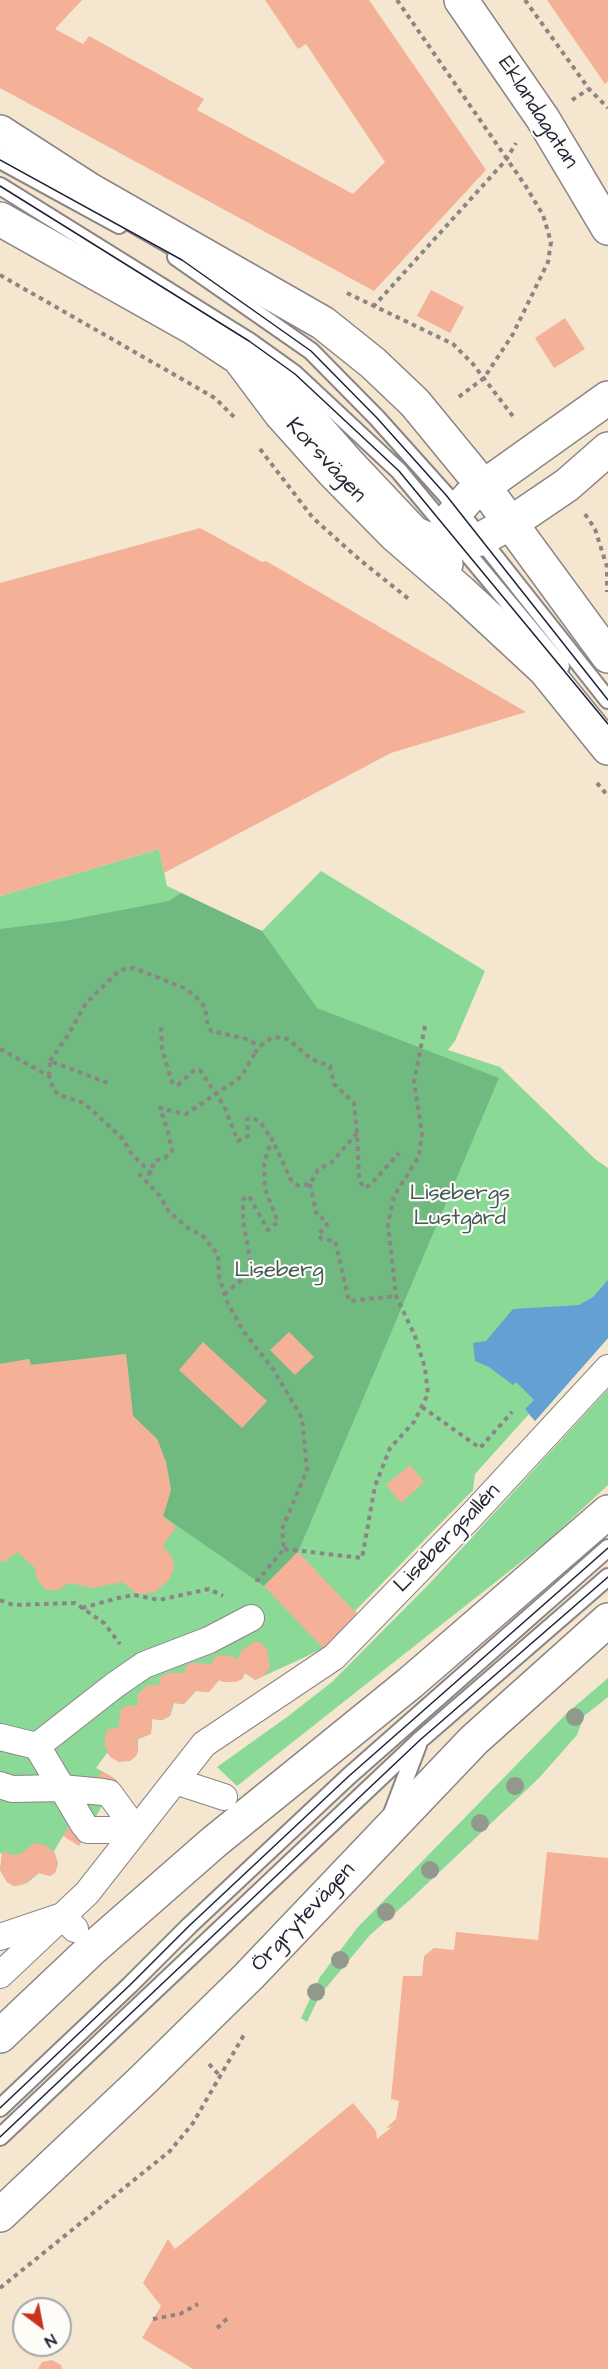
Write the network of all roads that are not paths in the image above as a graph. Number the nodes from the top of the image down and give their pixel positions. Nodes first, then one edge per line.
1 (461, 0) edge
2 (0, 132) edge
3 (0, 160) edge
4 (0, 186) edge
5 (3, 221) edge
6 (608, 228) edge
7 (239, 358) junction
8 (608, 398) edge
9 (608, 449) edge
10 (484, 487) junction
11 (511, 522) junction
12 (458, 533) junction
13 (461, 592) junction
14 (608, 656) edge
15 (608, 700) edge
16 (608, 724) edge
17 (608, 748) edge
18 (608, 1368) edge
19 (608, 1512) edge
20 (608, 1548) edge
21 (608, 1577) edge
22 (251, 1618) road end
23 (608, 1620) edge
24 (500, 1641) junction
25 (410, 1683) junction
26 (0, 1737) edge
27 (420, 1740) junction
28 (37, 1746) junction
29 (175, 1781) junction
30 (0, 1785) edge
31 (62, 1788) junction
32 (224, 1797) dead end
33 (136, 1830) junction
34 (384, 1833) junction
35 (69, 1923) junction
36 (0, 1937) edge
37 (0, 1975) edge
38 (0, 2036) edge
39 (0, 2108) edge
40 (0, 2137) edge
41 (0, 2215) edge

1 - 6 main road, Eklandagatan
2 - 10 main road
3 - 12 lane
4 - 12 lane
5 - 7 main road, Korsvägen
7 - 12 main road
7 - 13 main road, Korsvägen
8 - 10 main road
9 - 11 main road
10 - 11 main road
10 - 12 main road
11 - 12 main road
11 - 14 main road
12 - 13 main road
12 - 15 lane
12 - 16 lane
13 - 17 main road, Korsvägen
18 - 29 street, Lisebergsallén
19 - 25 main road
20 - 24 lane
21 - 27 lane
22 - 28 street
23 - 34 main road, Örgrytevägen
24 - 25 lane
24 - 39 lane
25 - 38 main road
26 - 28 street
27 - 34 lane
27 - 40 lane
28 - 31 street
29 - 32 street
29 - 33 street, Lisebergsallén
30 - 31 street
31 - 33 street
31 - 33 street
33 - 35 street, Lisebergsallén
34 - 41 main road, Örgrytevägen
35 - 36 street
35 - 37 street, Lisebergsallén

